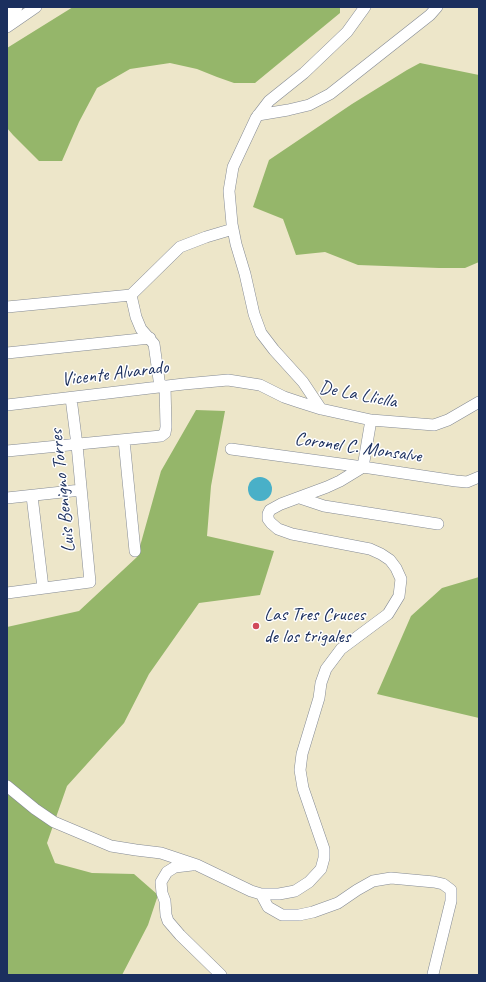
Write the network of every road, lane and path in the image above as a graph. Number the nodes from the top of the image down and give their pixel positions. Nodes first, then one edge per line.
1 (36, 7) edge
2 (365, 7) edge
3 (20, 10) edge
4 (430, 10) edge
5 (7, 14) edge
6 (7, 27) edge
7 (258, 115) junction
8 (233, 229) junction
9 (131, 295) junction
10 (7, 307) edge
11 (150, 338) junction
12 (7, 353) edge
13 (228, 380) joint
14 (162, 386) junction
15 (71, 398) junction
16 (479, 402) edge
17 (7, 404) edge
18 (321, 408) junction
19 (371, 420) junction
20 (124, 440) junction
21 (77, 444) junction
22 (231, 449) dead end
23 (7, 451) edge
24 (363, 466) junction
25 (479, 477) edge
26 (324, 489) junction
27 (81, 490) junction
28 (32, 496) junction
29 (7, 498) edge
30 (300, 498) junction
31 (324, 506) junction
32 (438, 524) dead end
33 (135, 551) dead end
34 (43, 588) junction
35 (7, 593) edge
36 (7, 786) edge
37 (197, 865) junction
38 (260, 894) junction
39 (433, 974) edge
40 (221, 975) edge

1 - 3 street
2 - 7 street
3 - 5 street
3 - 6 street
4 - 7 street
7 - 8 street
8 - 9 street
8 - 18 street
9 - 10 street
9 - 11 street
11 - 12 street
11 - 14 street
13 - 14 street, Vicente Alvarado
13 - 18 street, De La Lliclla
14 - 15 street, Vicente Alvarado
14 - 20 street
15 - 17 street, Vicente Alvarado
15 - 21 street, Luis Benigno Torres
16 - 19 street, De La Lliclla
18 - 19 street, De La Lliclla
19 - 24 street
20 - 21 street
20 - 33 street
21 - 23 street
21 - 27 street, Luis Benigno Torres
22 - 24 street, Coronel C. Monsalve
24 - 25 street, Coronel C. Monsalve
24 - 26 street
26 - 30 street
26 - 31 street
27 - 28 street
27 - 34 street, Luis Benigno Torres
28 - 29 street
28 - 34 street
30 - 31 street
30 - 38 street
31 - 32 street
34 - 35 street
36 - 37 street
37 - 38 street
37 - 40 street
38 - 39 street

